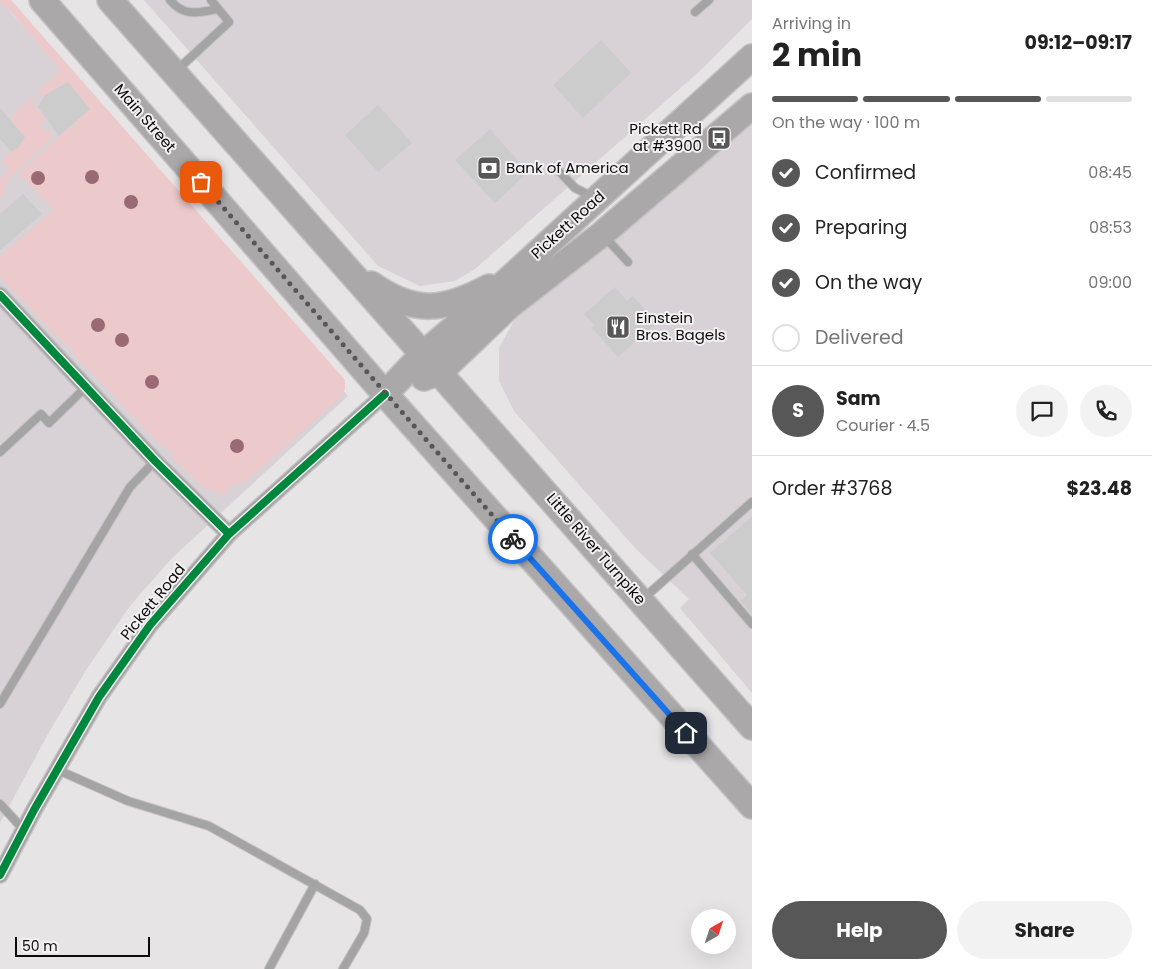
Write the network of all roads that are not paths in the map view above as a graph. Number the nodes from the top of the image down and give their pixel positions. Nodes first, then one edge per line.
1 (42, 0) edge
2 (110, 0) edge
3 (170, 0) edge
4 (211, 0) edge
5 (709, 0) edge
6 (218, 8) junction
7 (695, 12) dead end
8 (752, 57) edge
9 (174, 72) junction
10 (752, 106) edge
11 (556, 168) dead end
12 (597, 199) junction
13 (602, 234) junction
14 (628, 262) dead end
15 (345, 266) junction
16 (518, 271) junction
17 (0, 295) edge
18 (432, 363) junction
19 (86, 387) junction
20 (385, 394) junction
21 (0, 452) edge
22 (155, 461) junction
23 (752, 502) edge
24 (229, 534) junction
25 (692, 554) junction
26 (641, 601) junction
27 (752, 624) edge
28 (0, 704) edge
29 (752, 727) edge
30 (58, 770) junction
31 (0, 804) edge
32 (752, 806) edge
33 (24, 830) junction
34 (0, 874) edge
35 (315, 884) junction
36 (269, 969) edge
37 (343, 969) edge

1 - 20 main road, Main Street
2 - 9 main road
3 - 6 lane
4 - 6 lane
5 - 7 lane
6 - 9 lane
8 - 12 main road, Pickett Road
9 - 15 main road
10 - 13 main road, Pickett Road
11 - 12 lane
12 - 16 main road, Pickett Road
13 - 14 lane
13 - 18 main road, Pickett Road
15 - 16 main road
15 - 18 main road
16 - 18 main road, Pickett Road
17 - 19 street
18 - 20 main road, Pickett Road
18 - 26 main road, Little River Turnpike
19 - 21 lane
19 - 22 street
20 - 24 street, Pickett Road
20 - 32 main road
22 - 24 street
22 - 28 lane
23 - 25 lane
24 - 30 street, Pickett Road
25 - 26 lane
25 - 27 lane
26 - 29 main road, Little River Turnpike
30 - 33 street, Pickett Road
30 - 35 lane
31 - 33 lane
33 - 34 street, Pickett Road
35 - 36 lane
35 - 37 lane

